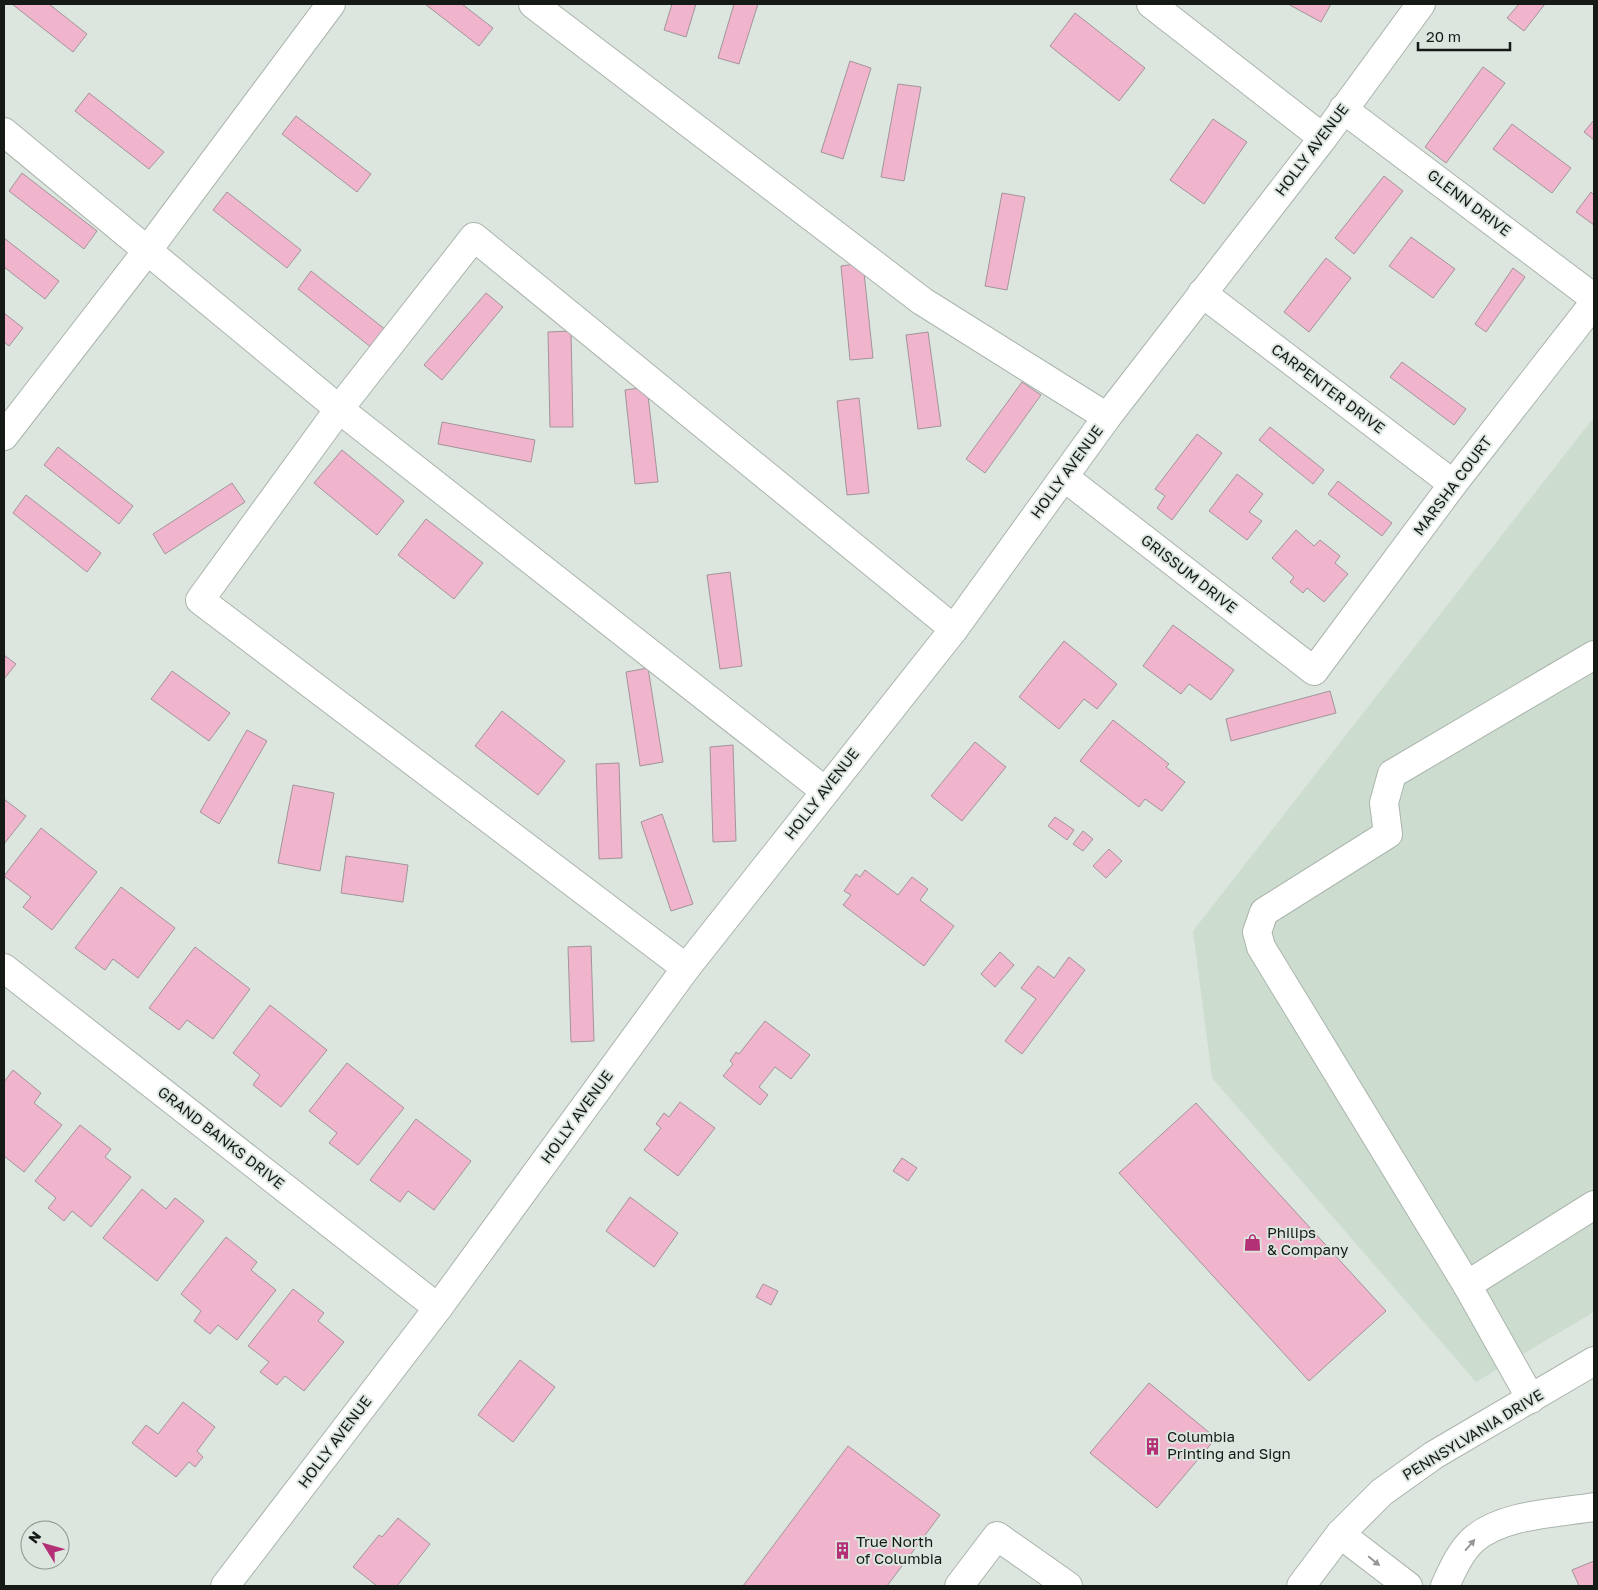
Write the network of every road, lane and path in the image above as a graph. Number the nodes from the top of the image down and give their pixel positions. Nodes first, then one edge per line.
1 (331, 4) edge
2 (533, 4) edge
3 (1151, 4) edge
4 (1421, 4) edge
5 (1343, 109) junction
6 (4, 132) edge
7 (1323, 138) junction
8 (147, 251) junction
9 (1202, 293) junction
10 (1594, 298) edge
11 (1594, 303) edge
12 (340, 410) junction
13 (1107, 416) junction
14 (4, 436) edge
15 (1064, 477) junction
16 (1454, 484) junction
17 (954, 629) junction
18 (1594, 655) edge
19 (1314, 671) joint
20 (824, 791) junction
21 (4, 968) edge
22 (686, 968) junction
23 (1594, 1205) edge
24 (1467, 1285) junction
25 (438, 1308) junction
26 (1594, 1362) edge
27 (1531, 1399) junction
28 (1594, 1507) edge
29 (1340, 1534) junction
30 (225, 1586) edge
31 (959, 1586) edge
32 (1068, 1586) edge
33 (1301, 1586) edge
34 (1408, 1586) edge
35 (1445, 1586) edge

1 - 8 street
2 - 13 street
3 - 7 street
4 - 5 street, HOLLY AVENUE
5 - 7 street, HOLLY AVENUE
5 - 10 street, GLENN DRIVE
6 - 8 street
7 - 9 street, HOLLY AVENUE
8 - 12 street
8 - 14 street
9 - 13 street, HOLLY AVENUE
9 - 16 street, CARPENTER DRIVE
11 - 16 street, MARSHA COURT
12 - 17 street
12 - 20 street
12 - 22 street
13 - 15 street, HOLLY AVENUE
15 - 17 street, HOLLY AVENUE
15 - 19 street, GRISSUM DRIVE
16 - 19 street, MARSHA COURT
17 - 20 street, HOLLY AVENUE
18 - 24 street
20 - 22 street, HOLLY AVENUE
21 - 25 street, GRAND BANKS DRIVE
22 - 25 street, HOLLY AVENUE
23 - 24 street
24 - 27 street
25 - 30 street, HOLLY AVENUE
26 - 27 street, PENNSYLVANIA DRIVE
27 - 29 street, PENNSYLVANIA DRIVE
35 -> 28 street
29 - 33 street, PENNSYLVANIA DRIVE
29 -> 34 street
31 - 32 street

